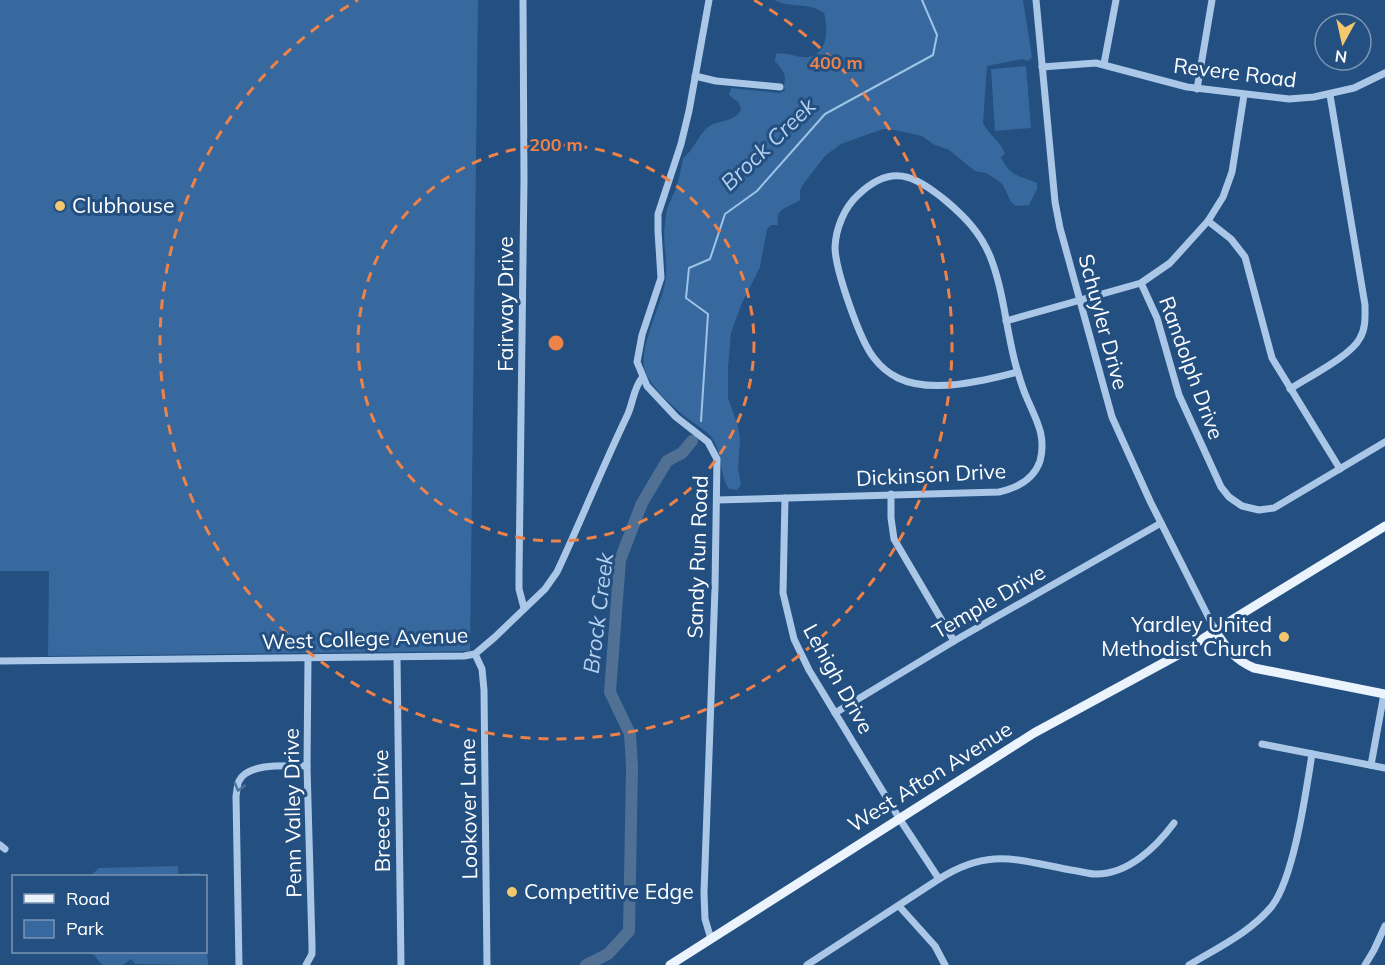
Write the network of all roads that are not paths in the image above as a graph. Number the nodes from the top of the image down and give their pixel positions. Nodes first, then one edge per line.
1 (523, 0) edge
2 (709, 0) edge
3 (1036, 0) edge
4 (1116, 0) edge
5 (1212, 0) edge
6 (1104, 64) junction
7 (1042, 67) junction
8 (1385, 73) edge
9 (695, 76) junction
10 (780, 87) dead end
11 (1197, 89) junction
12 (1330, 94) junction
13 (1244, 95) junction
14 (1208, 221) junction
15 (1141, 283) junction
16 (1080, 301) junction
17 (1006, 321) junction
18 (1018, 372) junction
19 (642, 378) junction
20 (1290, 389) junction
21 (1385, 442) edge
22 (1340, 470) junction
23 (891, 495) junction
24 (785, 498) junction
25 (717, 500) junction
26 (1161, 523) junction
27 (1385, 526) edge
28 (524, 608) junction
29 (1215, 630) junction
30 (954, 641) junction
31 (475, 654) junction
32 (397, 657) junction
33 (308, 659) junction
34 (0, 661) edge
35 (1385, 694) edge
36 (835, 713) junction
37 (1262, 744) dead end
38 (1312, 754) junction
39 (1371, 765) junction
40 (308, 766) junction
41 (1385, 768) edge
42 (899, 819) junction
43 (1174, 823) dead end
44 (939, 879) junction
45 (899, 906) junction
46 (1385, 926) edge
47 (711, 939) junction
48 (239, 965) edge
49 (306, 965) edge
50 (401, 965) edge
51 (488, 965) edge
52 (670, 965) edge
53 (807, 965) edge
54 (945, 965) edge
55 (1189, 965) edge
56 (1365, 965) edge

1 - 28 street, Fairway Drive
2 - 9 street
3 - 7 street, Schuyler Drive
4 - 6 street
5 - 11 street
6 - 7 street, Revere Road
6 - 11 street, Revere Road
7 - 16 street, Schuyler Drive
8 - 12 street, Revere Road
9 - 10 street
9 - 19 street
11 - 13 street, Revere Road
12 - 13 street, Revere Road
12 - 20 street
13 - 14 street
14 - 15 street
14 - 20 street
15 - 16 street
15 - 22 street, Randolph Drive
16 - 17 street
16 - 26 street, Schuyler Drive
17 - 18 street, Dickinson Drive
17 - 18 street, Dickinson Drive
18 - 23 street, Dickinson Drive
19 - 25 street, Sandy Run Road
19 - 28 street, West College Avenue
20 - 22 street
21 - 22 street, Randolph Drive
23 - 24 street, Dickinson Drive
23 - 30 street
24 - 25 street, Dickinson Drive
24 - 36 street, Lehigh Drive
25 - 47 street, Sandy Run Road
26 - 29 street, Schuyler Drive
26 - 30 street, Temple Drive
27 - 29 main road, West Afton Avenue
28 - 31 street, West College Avenue
29 - 35 main road
29 - 42 main road, West Afton Avenue
30 - 36 street, Temple Drive
31 - 32 street, West College Avenue
31 - 51 street, Lookover Lane
32 - 33 street, West College Avenue
32 - 50 street, Breece Drive
33 - 34 street, West College Avenue
33 - 40 street, Penn Valley Drive
35 - 39 street
36 - 42 street, Lehigh Drive
37 - 38 street
38 - 39 street
38 - 55 street
39 - 41 street
40 -> 48 street
40 - 49 street, Penn Valley Drive
42 - 44 street, Lehigh Drive
42 - 47 main road, West Afton Avenue
43 - 44 street
44 - 45 street
45 - 53 street
45 - 54 street
46 - 56 street
47 - 52 main road, West Afton Avenue

